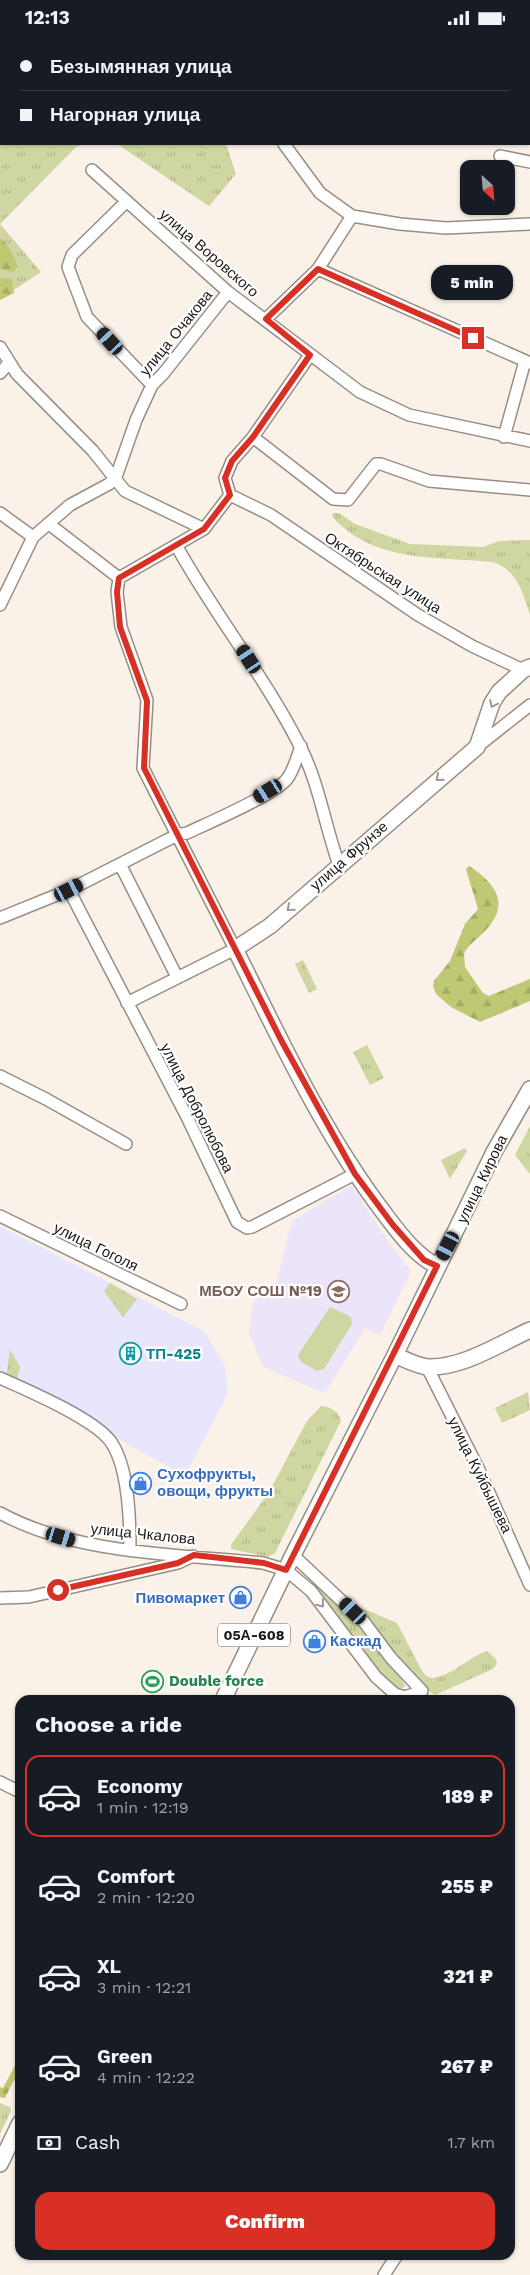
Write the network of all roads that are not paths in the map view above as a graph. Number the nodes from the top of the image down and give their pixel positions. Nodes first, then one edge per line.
1 (290, 146) edge
2 (500, 156) dead end
3 (530, 162) edge
4 (92, 170) dead end
5 (127, 201) junction
6 (352, 216) junction
7 (530, 224) edge
8 (318, 269) junction
9 (228, 292) junction
10 (266, 319) junction
11 (0, 347) edge
12 (310, 355) junction
13 (528, 362) edge
14 (9, 363) junction
15 (0, 373) edge
16 (152, 385) junction
17 (253, 437) junction
18 (504, 437) junction
19 (530, 441) edge
20 (116, 477) junction
21 (530, 490) edge
22 (230, 495) junction
23 (0, 513) edge
24 (49, 524) junction
25 (204, 529) junction
26 (33, 537) junction
27 (176, 545) junction
28 (119, 578) junction
29 (0, 605) edge
30 (527, 668) edge
31 (530, 705) edge
32 (301, 746) junction
33 (477, 747) junction
34 (177, 835) junction
35 (120, 864) junction
36 (339, 865) junction
37 (69, 890) junction
38 (0, 919) edge
39 (235, 949) junction
40 (177, 977) junction
41 (127, 1003) junction
42 (0, 1076) edge
43 (530, 1089) edge
44 (525, 1105) edge
45 (126, 1144) dead end
46 (355, 1174) junction
47 (0, 1216) edge
48 (437, 1266) junction
49 (181, 1304) dead end
50 (530, 1330) edge
51 (394, 1355) junction
52 (427, 1367) junction
53 (0, 1378) edge
54 (0, 1513) edge
55 (130, 1550) junction
56 (194, 1555) junction
57 (292, 1555) junction
58 (286, 1570) junction
59 (530, 1585) edge
60 (0, 1598) edge
61 (225, 1695) edge
62 (398, 1695) edge
63 (411, 1695) edge
64 (0, 1783) edge
65 (15, 1790) edge
66 (15, 2134) edge
67 (0, 2165) edge
68 (394, 2260) edge
69 (384, 2275) edge

1 - 6 street
2 - 3 street
4 - 5 street, улица Воровского
5 - 9 street, улица Воровского
5 - 16 street
6 - 7 street
6 - 8 street
8 - 10 street
8 - 13 street
9 - 10 street, улица Воровского
9 - 16 street, улица Очакова
10 - 12 street, улица Воровского
11 - 14 street
12 - 17 street
12 - 18 street, улица Воровского
13 - 18 street
14 - 15 street
14 - 20 street
16 - 20 street, улица Очакова
17 - 21 street
17 - 22 street
18 - 19 street, улица Воровского
20 - 24 street
20 - 25 street
22 - 25 street
22 - 30 street, Октябрьская улица
23 - 26 street
24 - 26 street
24 - 28 street
25 - 27 street
26 - 29 street
27 - 28 street
27 - 32 street
28 - 34 street
30 -> 33 main road
31 - 33 street
32 - 34 street
32 - 36 street
33 -> 36 main road, улица Фрунзе
34 - 35 street
34 - 39 street
35 - 37 street
35 - 40 street
36 -> 39 main road, улица Фрунзе
37 - 38 street
37 - 41 street, улица Добролюбова
39 - 40 street, улица Фрунзе
39 - 46 main road
40 - 41 street, улица Фрунзе
41 - 46 street, улица Добролюбова
42 - 45 street
43 - 44 main road, улица Кирова / 05А-608
44 - 48 main road, улица Кирова / 05А-608
46 - 48 main road
47 - 49 street, улица Гоголя
48 - 51 main road, улица Кирова / 05А-608
50 - 52 main road
51 - 52 main road
51 - 57 main road, улица Кирова / 05А-608
52 - 59 street, улица Куйбышева
53 - 55 street
54 - 55 street, улица Чкалова
55 - 56 street, улица Чкалова
56 - 58 street, улица Чкалова
56 - 60 street
57 - 58 main road, улица Кирова / 05А-608
63 -> 57 street
58 - 61 main road, улица Кирова / 05А-608
58 -> 62 street
64 - 65 street
66 - 67 main road
68 - 69 street

